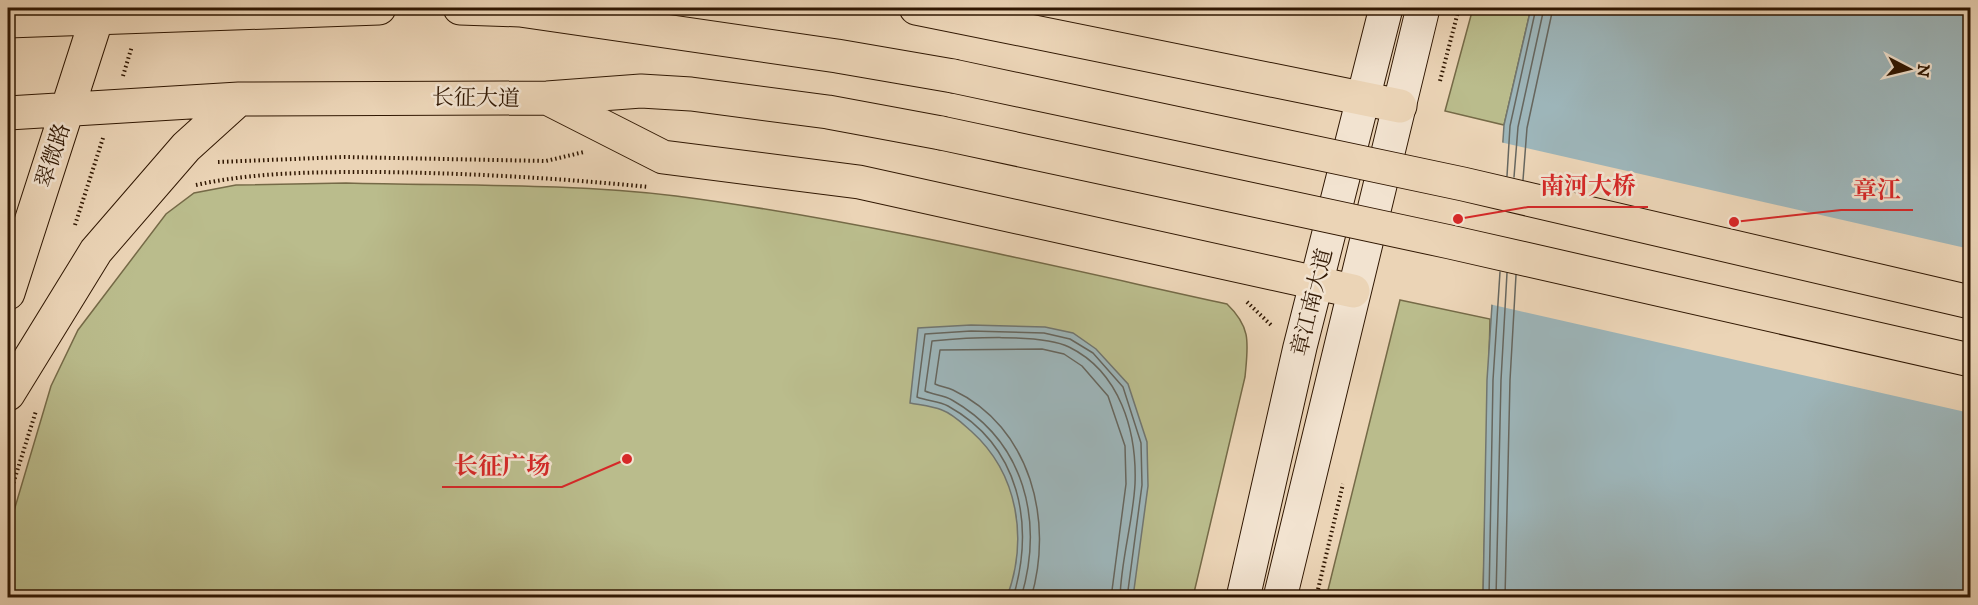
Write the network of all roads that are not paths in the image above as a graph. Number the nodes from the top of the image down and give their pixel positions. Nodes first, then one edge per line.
1 (10, 8) edge
2 (372, 8) edge
3 (379, 8) edge
4 (460, 8) edge
5 (641, 8) edge
6 (916, 8) edge
7 (1386, 8) edge
8 (1423, 8) edge
9 (98, 13) edge
10 (8, 14) edge
11 (8, 21) edge
12 (687, 35) junction
13 (547, 98) junction
14 (239, 99) junction
15 (1363, 99) junction
16 (1400, 106) junction
17 (67, 109) junction
18 (8, 113) edge
19 (1353, 291) junction
20 (8, 293) edge
21 (1971, 302) edge
22 (1971, 360) edge
23 (8, 394) edge
24 (1243, 597) edge
25 (1280, 597) edge

1 - 10 main road
2 - 3 main road
2 - 9 main road
4 - 12 main road
5 - 12 main road
6 - 15 main road
7 - 15 main road, 章江南大道
8 - 16 main road, 章江南大道
9 - 11 main road
9 - 17 main road, 翠微路
12 - 21 main road, bridge
13 - 14 main road, 长征大道
13 - 19 main road
13 - 22 main road, 长征大道, bridge
14 - 17 main road, 长征大道
14 - 23 main road
15 - 16 main road
15 - 24 main road, 章江南大道
16 - 19 main road, 章江南大道
17 - 18 main road, 长征大道
17 - 20 main road, 翠微路
19 - 25 main road, 章江南大道

